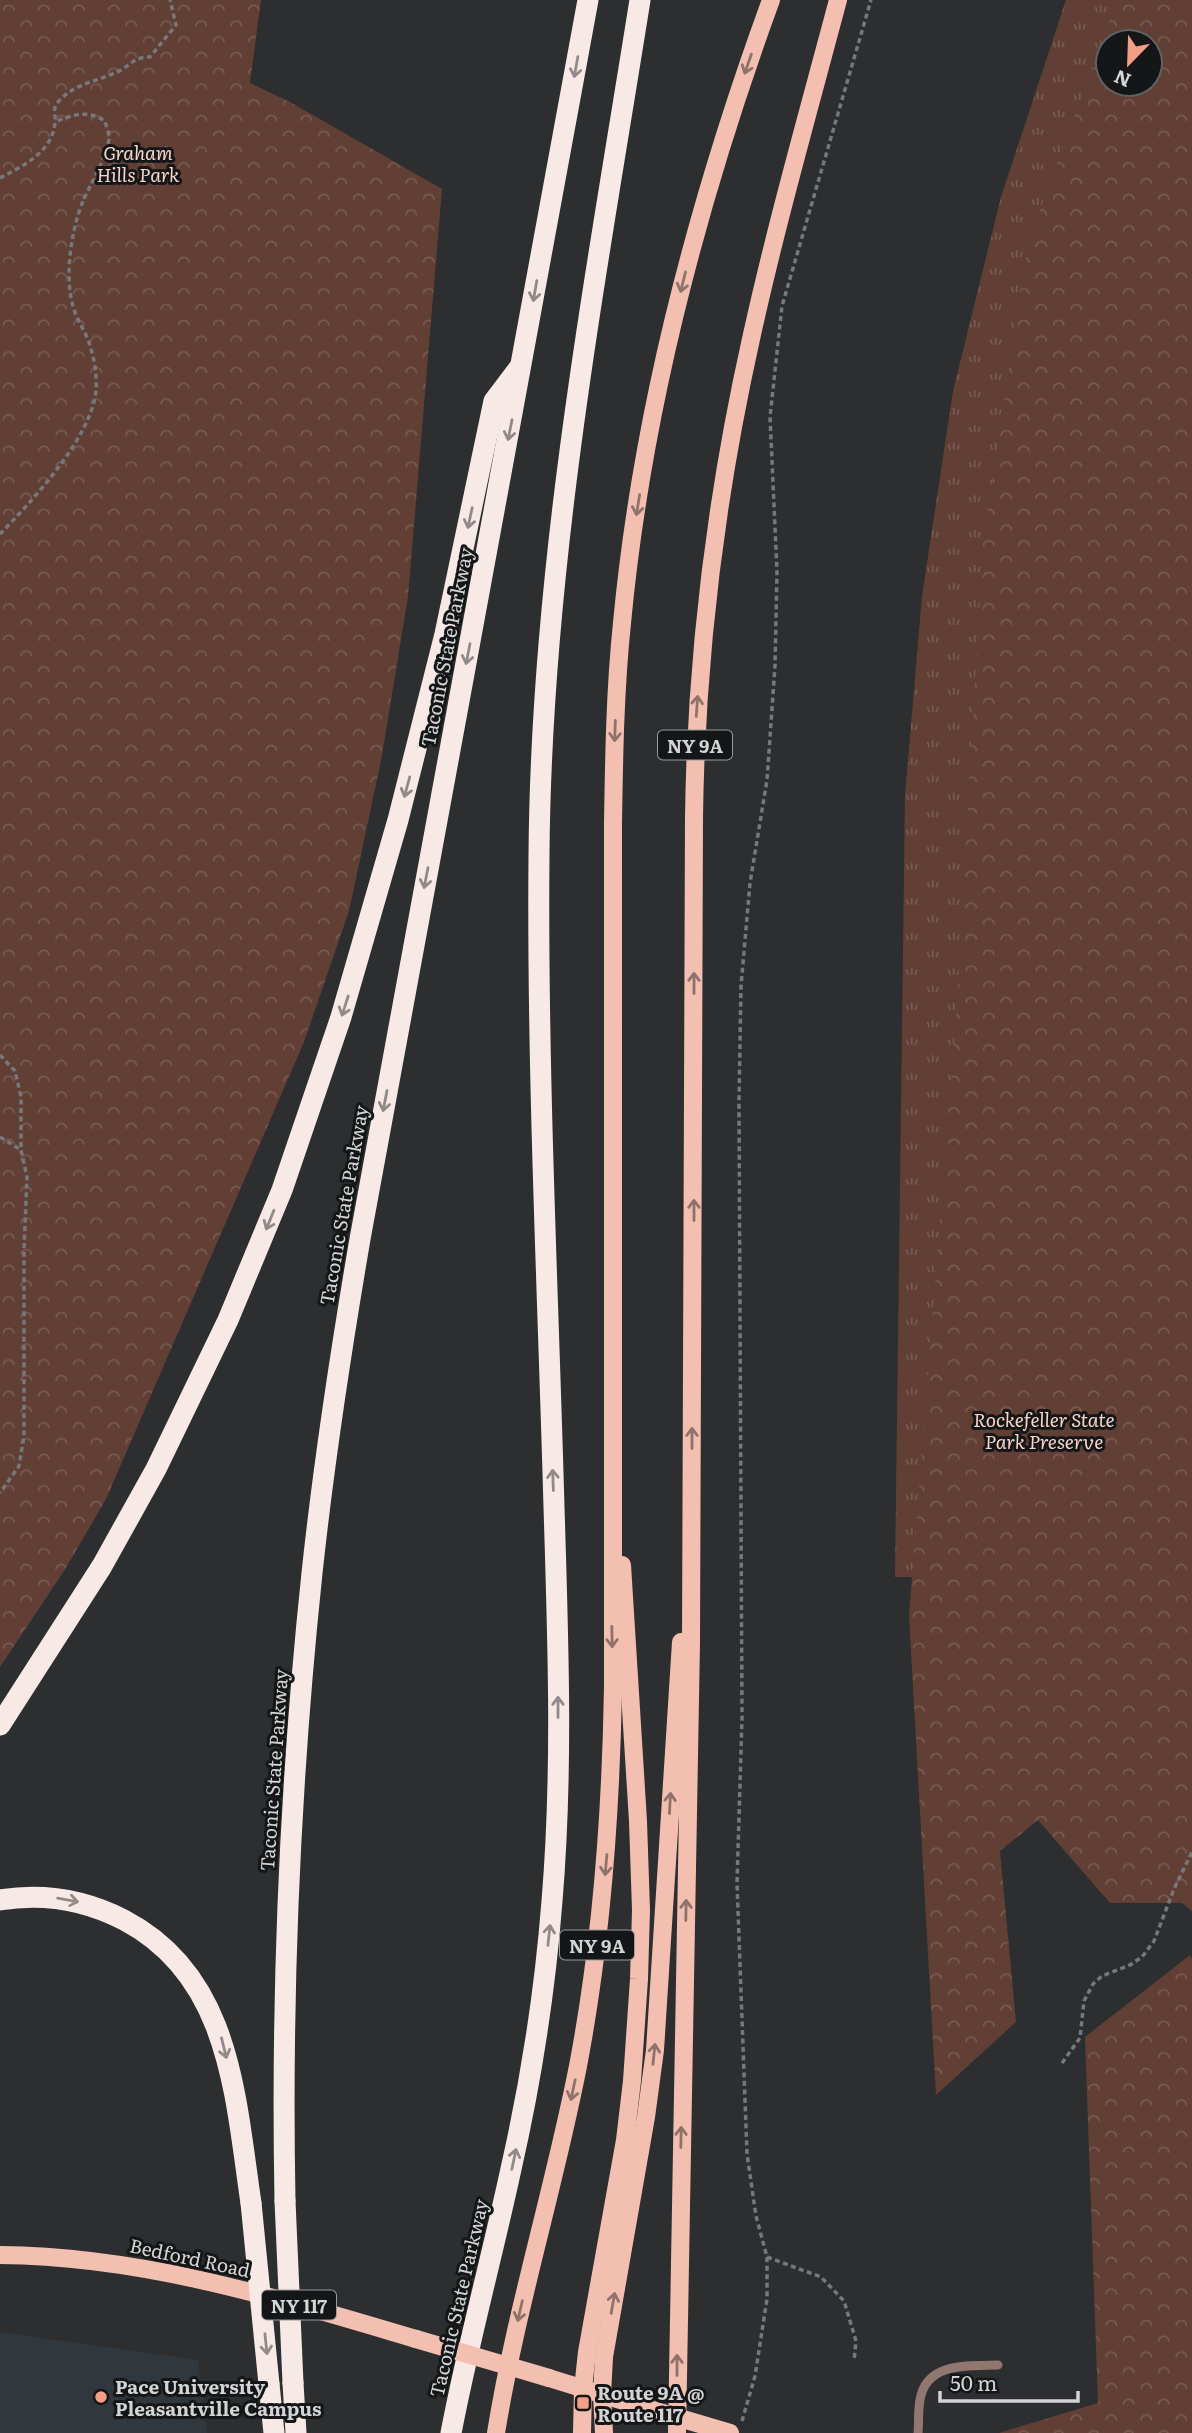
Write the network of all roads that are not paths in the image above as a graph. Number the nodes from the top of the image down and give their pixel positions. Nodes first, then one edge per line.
1 (588, 0) edge
2 (640, 0) edge
3 (771, 0) edge
4 (838, 0) edge
5 (522, 363) junction
6 (611, 1447) junction
7 (692, 1506) junction
8 (0, 1725) edge
9 (0, 1900) edge
10 (0, 2255) edge
11 (998, 2365) dead end
12 (583, 2389) junction
13 (602, 2395) junction
14 (736, 2427) edge
15 (274, 2433) edge
16 (296, 2433) edge
17 (452, 2433) edge
18 (496, 2433) edge
19 (582, 2433) edge
20 (604, 2433) edge
21 (677, 2433) edge
22 (918, 2433) edge

1 -> 5 highway, Taconic State Parkway
17 -> 2 highway, Taconic State Parkway
3 -> 6 main road, NY 9A
7 -> 4 main road, NY 9A
5 -> 8 highway
5 -> 16 highway, Taconic State Parkway, bridge
6 - 12 main road
6 -> 18 main road, NY 9A
13 -> 7 main road
21 -> 7 main road, NY 9A
9 -> 15 highway, bridge
10 - 12 main road, Bedford Road / NY 117, bridge
11 - 22 lane
12 - 13 main road, Bedford Road / NY 117
12 - 19 main road
13 - 14 main road, Bedford Road / NY 117, bridge
13 - 20 main road

